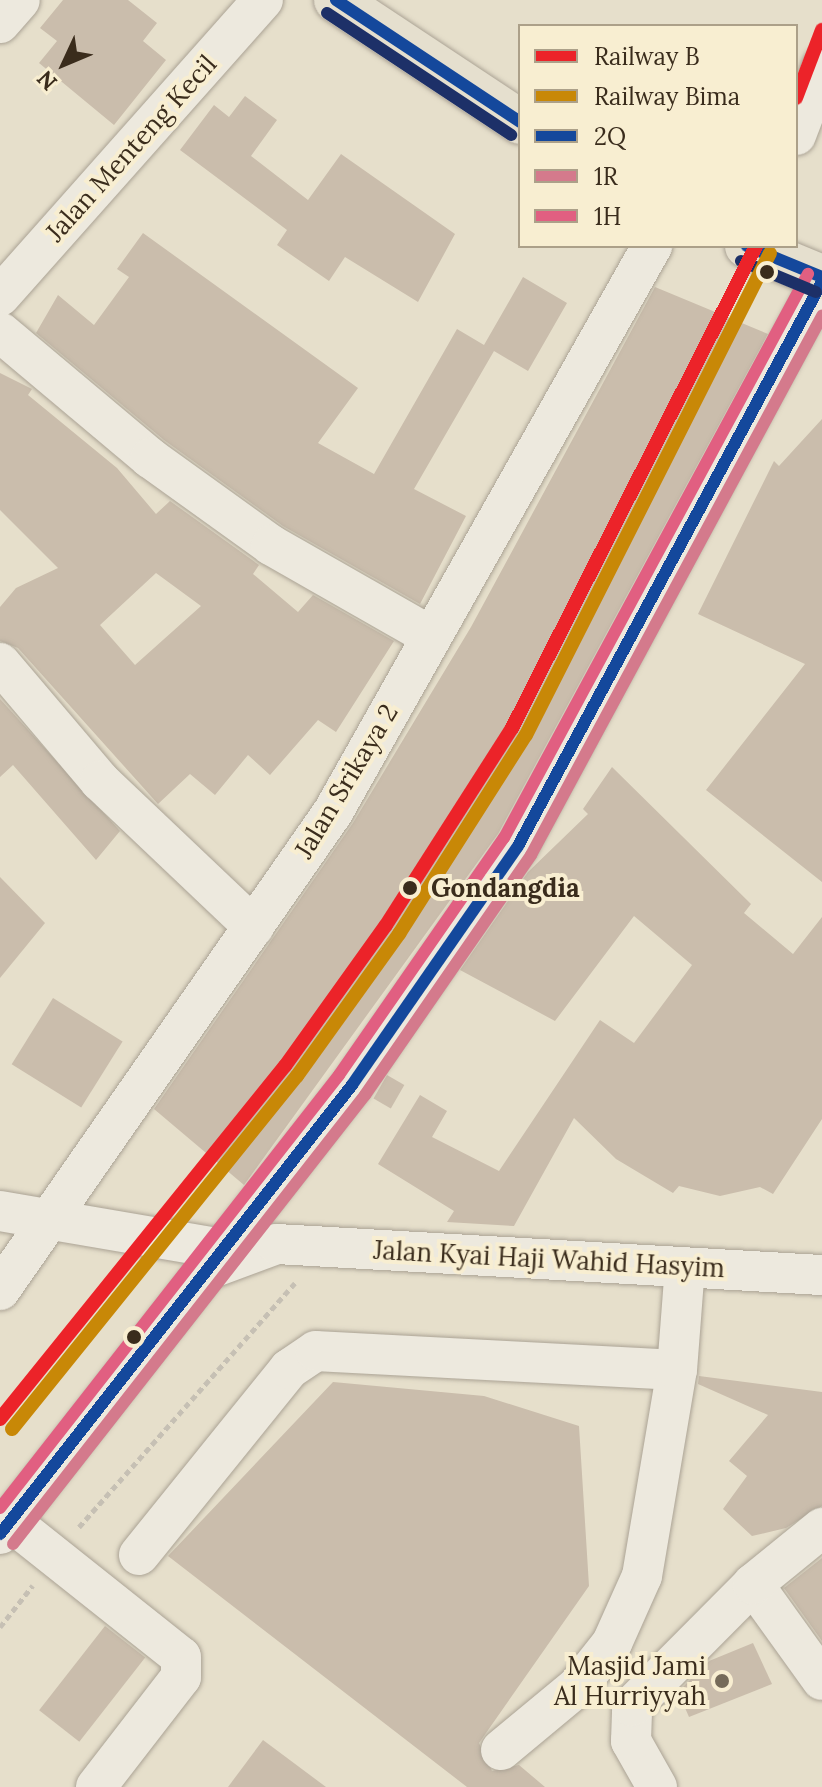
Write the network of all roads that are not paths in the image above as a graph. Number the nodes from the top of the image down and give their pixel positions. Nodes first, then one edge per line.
1 (20, 0) edge
2 (263, 0) edge
3 (336, 0) edge
4 (0, 23) edge
5 (822, 67) edge
6 (518, 121) edge
7 (798, 130) edge
8 (651, 248) edge
9 (753, 248) edge
10 (822, 280) edge
11 (0, 296) edge
12 (0, 332) edge
13 (429, 635) junction
14 (0, 663) edge
15 (254, 927) junction
16 (260, 1200) junction
17 (0, 1211) edge
18 (50, 1215) junction
19 (277, 1244) junction
20 (219, 1259) junction
21 (685, 1267) junction
22 (822, 1275) edge
23 (0, 1290) edge
24 (677, 1370) junction
25 (5, 1528) edge
26 (822, 1528) edge
27 (139, 1555) dead end
28 (753, 1584) junction
29 (822, 1680) edge
30 (501, 1750) dead end
31 (96, 1787) edge
32 (657, 1787) edge

1 - 4 street
2 - 11 street, Jalan Menteng Kecil
3 - 6 main road
5 - 7 street
8 - 13 street, Jalan Srikaya 2
9 - 10 main road
10 - 16 street
12 - 13 street
13 - 15 street, Jalan Srikaya 2
14 - 15 street
15 - 18 street, Jalan Srikaya 2
16 - 19 street
16 - 20 street
17 - 18 street
18 - 20 street
18 - 23 street, Jalan Srikaya 2
19 - 20 street
19 - 21 street, Jalan Kyai Haji Wahid Hasyim
20 - 25 street
21 - 22 street, Jalan Kyai Haji Wahid Hasyim
21 - 24 street
24 - 27 street
24 - 30 street
25 - 31 street
26 - 28 street
28 - 29 street
28 - 32 street

